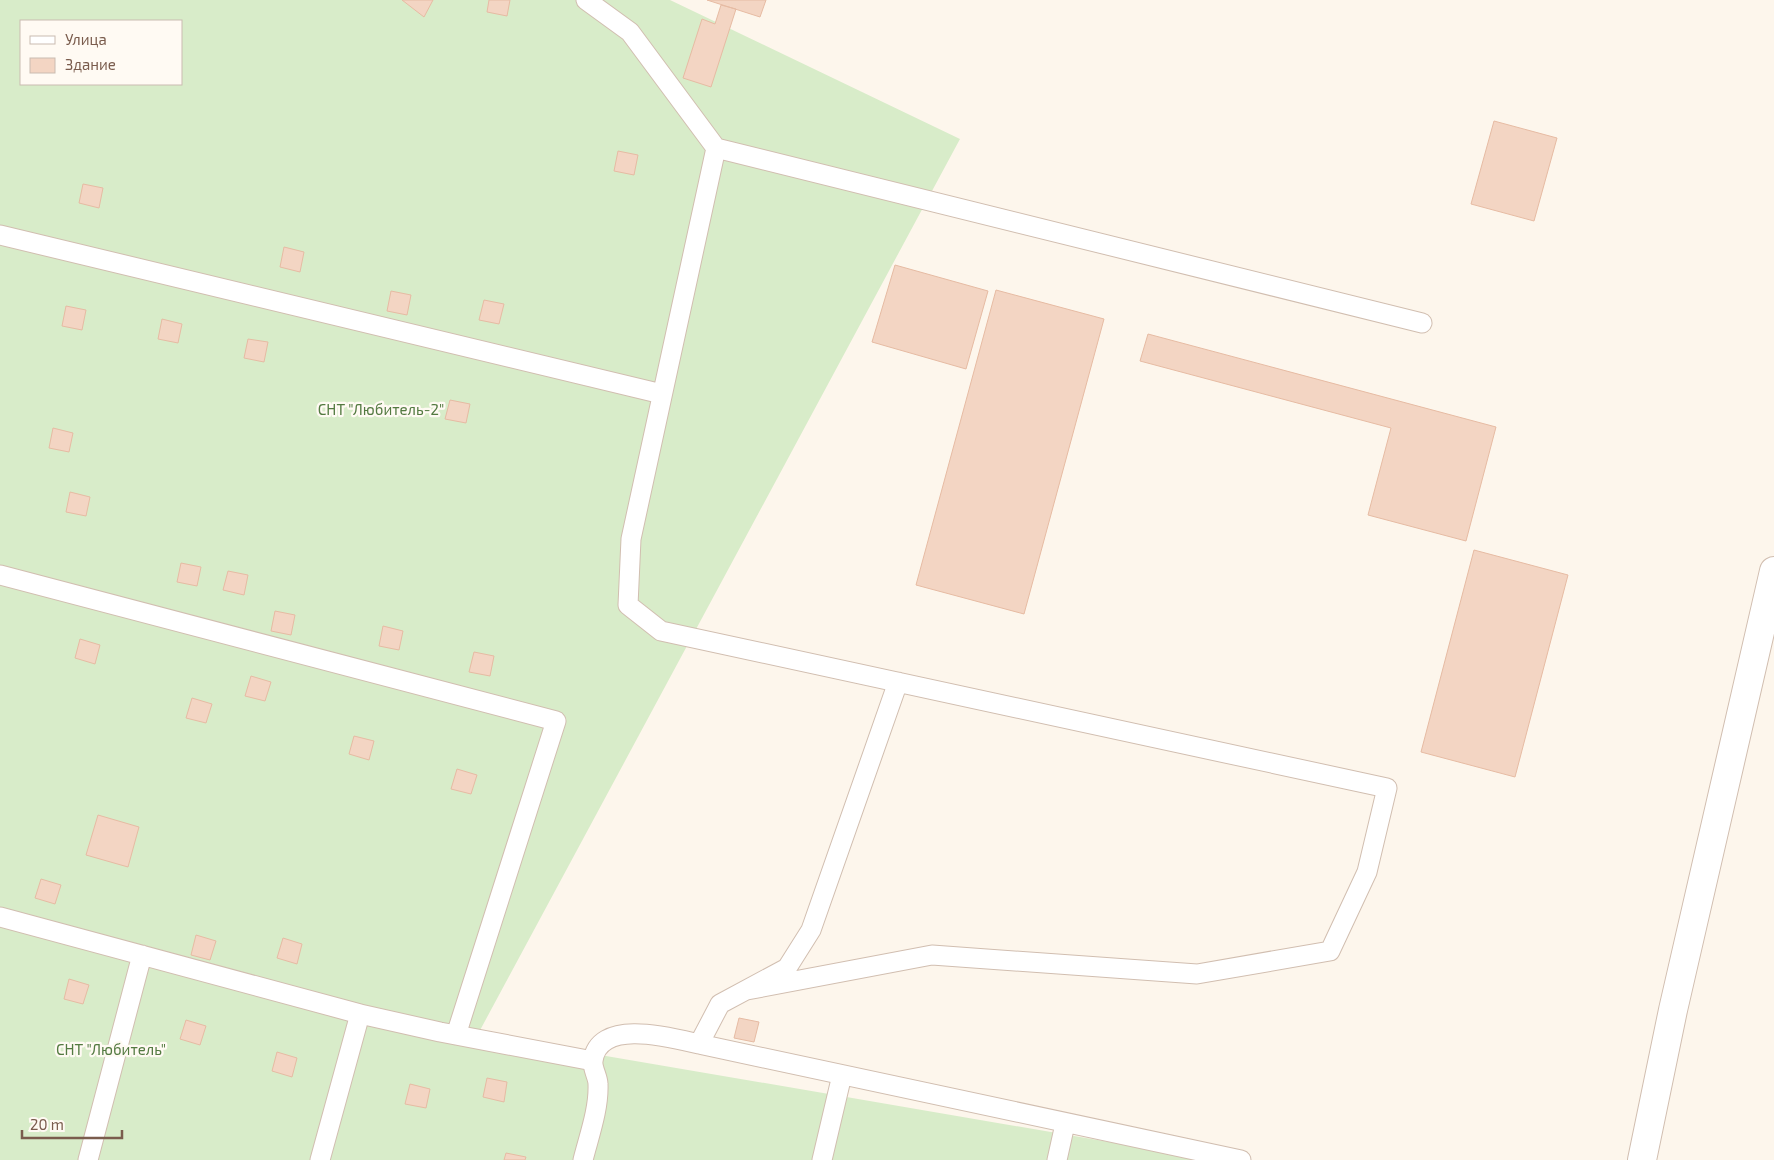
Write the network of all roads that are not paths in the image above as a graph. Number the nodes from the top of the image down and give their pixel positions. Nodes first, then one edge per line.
1 (586, 0) edge
2 (716, 148) junction
3 (0, 236) edge
4 (1422, 323) dead end
5 (662, 394) junction
6 (1774, 570) edge
7 (0, 574) edge
8 (898, 682) junction
9 (0, 917) edge
10 (142, 955) junction
11 (747, 990) junction
12 (360, 1014) junction
13 (456, 1036) junction
14 (699, 1044) junction
15 (593, 1061) junction
16 (842, 1075) junction
17 (1065, 1124) junction
18 (88, 1160) edge
19 (320, 1160) edge
20 (583, 1160) edge
21 (822, 1160) edge
22 (1056, 1160) edge
23 (1242, 1160) edge
24 (1642, 1160) edge

1 - 2 lane
2 - 4 lane
2 - 5 lane
3 - 5 lane
5 - 8 lane
6 - 24 street
7 - 13 lane
8 - 11 lane
8 - 11 lane
9 - 10 lane
10 - 12 lane
10 - 18 lane
11 - 14 lane
12 - 13 lane
12 - 19 lane
13 - 15 lane
14 - 15 lane
14 - 16 lane
15 - 20 lane
16 - 17 lane
16 - 21 lane
17 - 22 lane
17 - 23 lane

